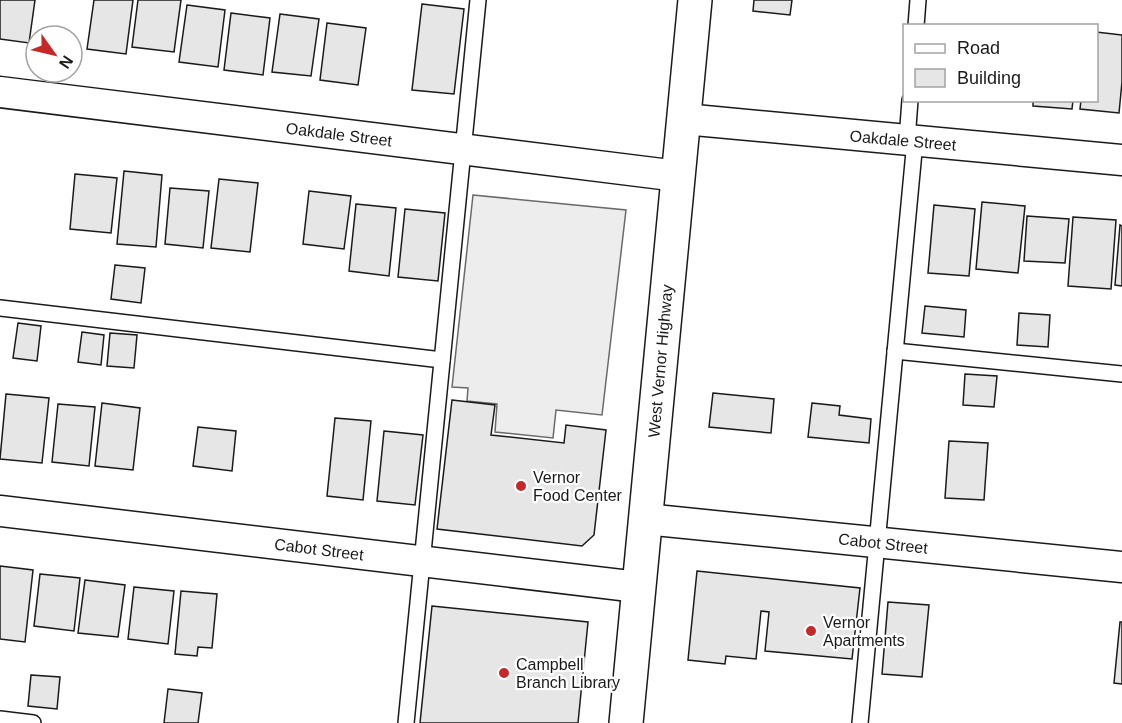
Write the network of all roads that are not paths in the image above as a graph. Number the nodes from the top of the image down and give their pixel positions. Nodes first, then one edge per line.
1 (478, 0) edge
2 (695, 0) edge
3 (918, 0) edge
4 (916, 24) edge
5 (0, 92) edge
6 (910, 102) edge
7 (684, 119) junction
8 (911, 140) junction
9 (464, 149) junction
10 (1122, 160) edge
11 (678, 176) junction
12 (0, 308) edge
13 (895, 351) junction
14 (442, 360) junction
15 (1122, 374) edge
16 (0, 511) edge
17 (645, 519) junction
18 (876, 542) junction
19 (421, 561) junction
20 (1122, 567) edge
21 (638, 587) junction
22 (0, 719) edge
23 (33, 723) edge
24 (406, 723) edge
25 (626, 723) edge
26 (860, 723) edge

1 - 9 lane
2 - 7 street, West Vernor Highway
3 - 4 lane
5 - 9 street, Oakdale Street
6 - 8 lane
7 - 8 street, Oakdale Street
7 - 11 street, West Vernor Highway
8 - 10 street, Oakdale Street
8 - 13 lane
9 - 11 street, Oakdale Street
9 - 14 lane
11 - 17 street, West Vernor Highway
12 - 14 lane
13 - 15 lane
13 - 18 lane
14 - 19 lane
16 - 19 street, Cabot Street
17 - 18 street, Cabot Street
17 - 21 street, West Vernor Highway
18 - 20 street, Cabot Street
18 - 26 lane
19 - 21 street, Cabot Street
19 - 24 lane
21 - 25 street, West Vernor Highway
22 - 23 lane

